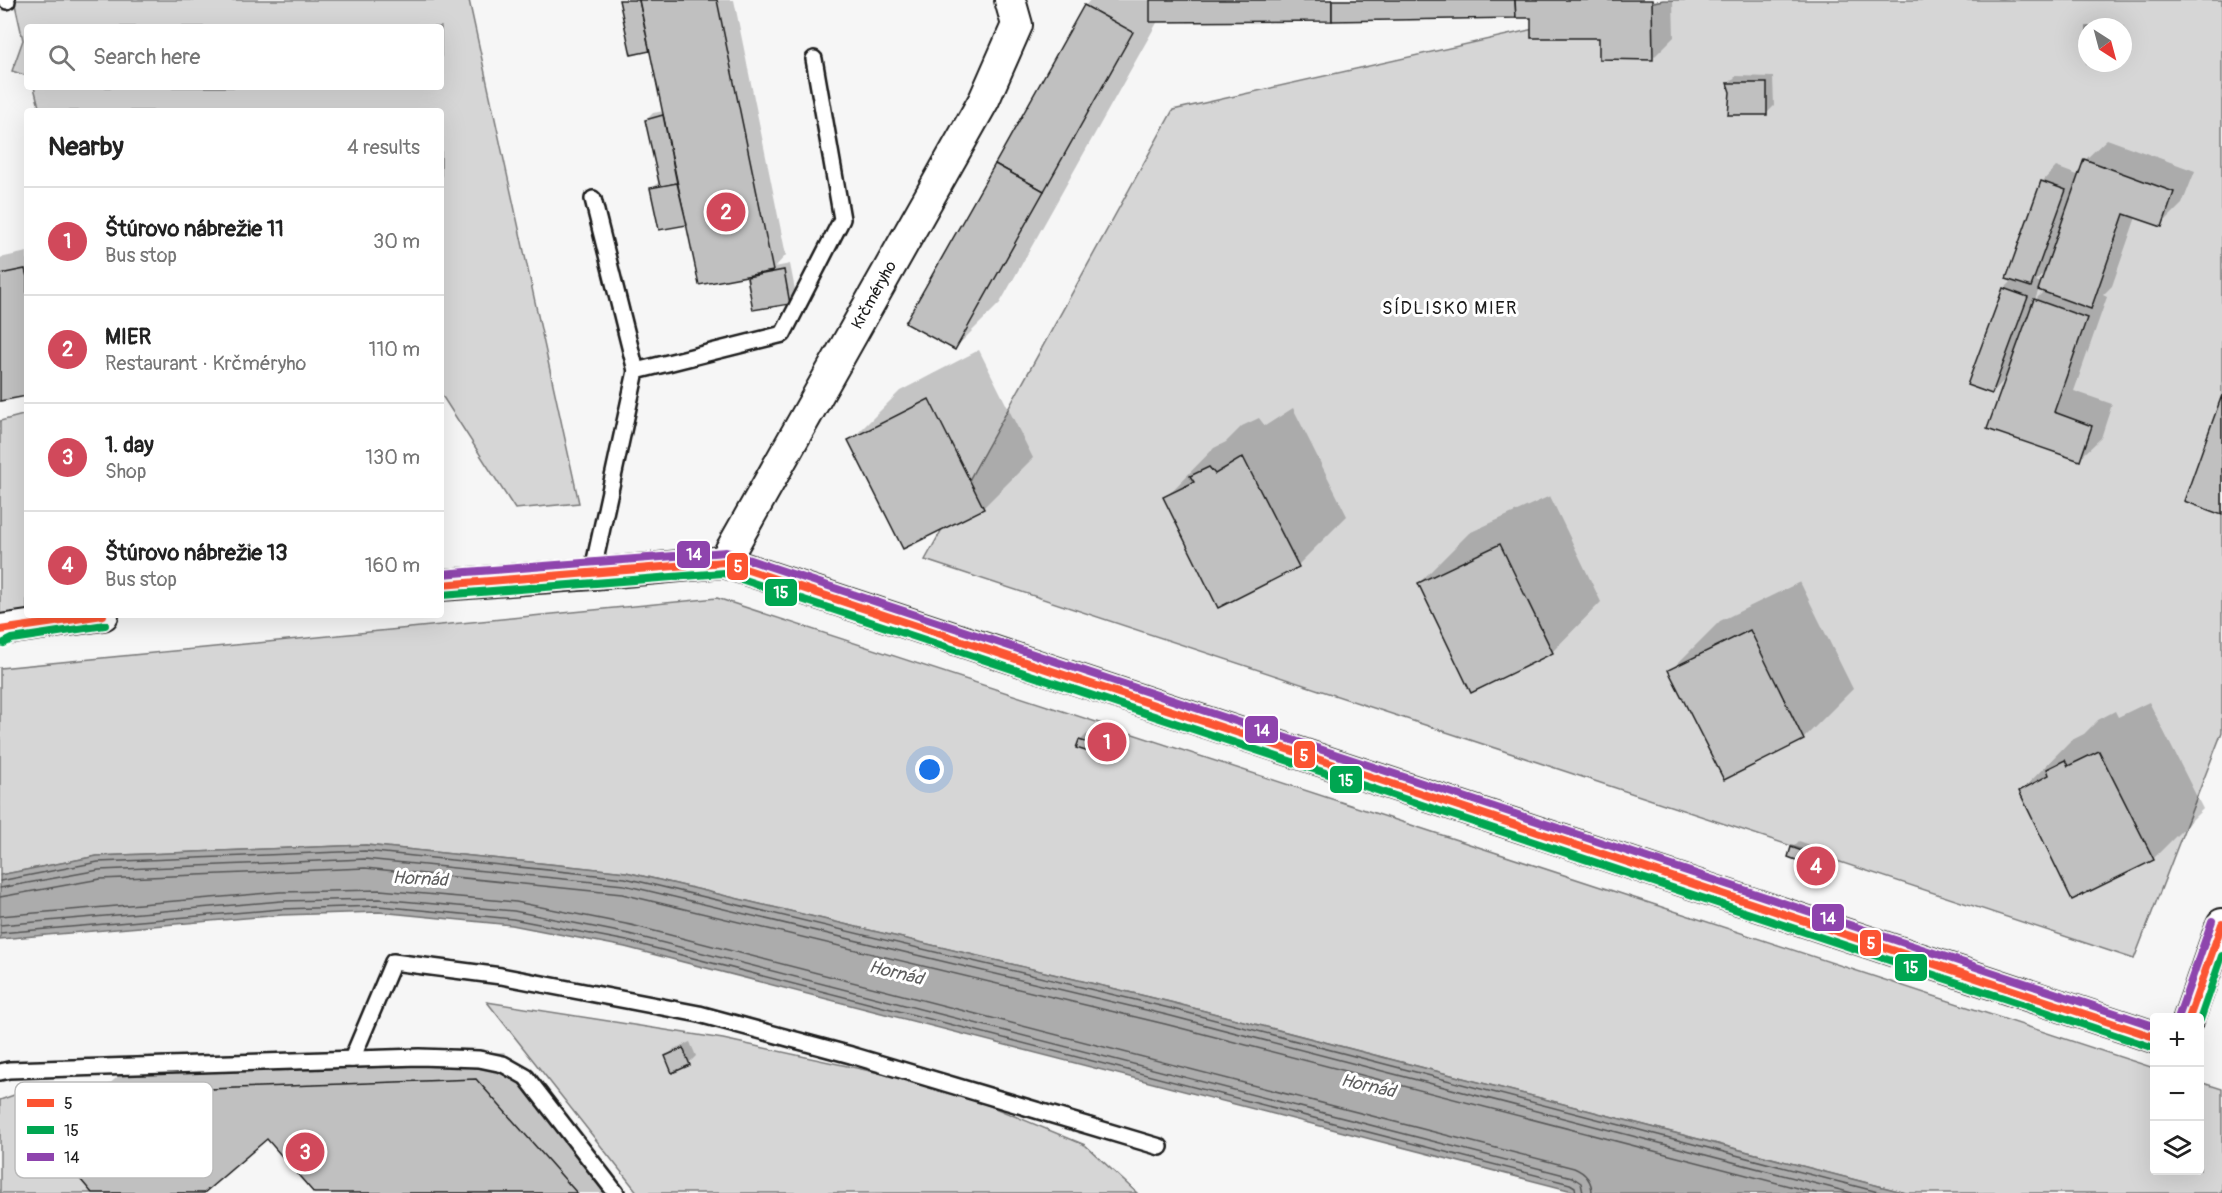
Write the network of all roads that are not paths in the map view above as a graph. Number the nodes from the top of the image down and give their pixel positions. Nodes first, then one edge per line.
1 (1014, 13) edge
2 (814, 59) dead end
3 (593, 199) dead end
4 (636, 371) junction
5 (724, 562) junction
6 (592, 574) junction
7 (444, 585) edge
8 (84, 618) edge
9 (3, 631) edge
10 (2222, 924) edge
11 (2190, 1013) edge
12 (2150, 1036) edge
13 (352, 1059) junction
14 (0, 1072) edge
15 (1160, 1148) dead end
16 (616, 1193) edge

1 - 5 street, Krčméryho
2 - 4 lane
3 - 4 lane
4 - 6 lane
5 - 6 street
5 - 12 street
6 - 7 street
8 - 9 street
10 - 11 street
13 - 14 lane
13 - 15 lane
13 - 16 lane

